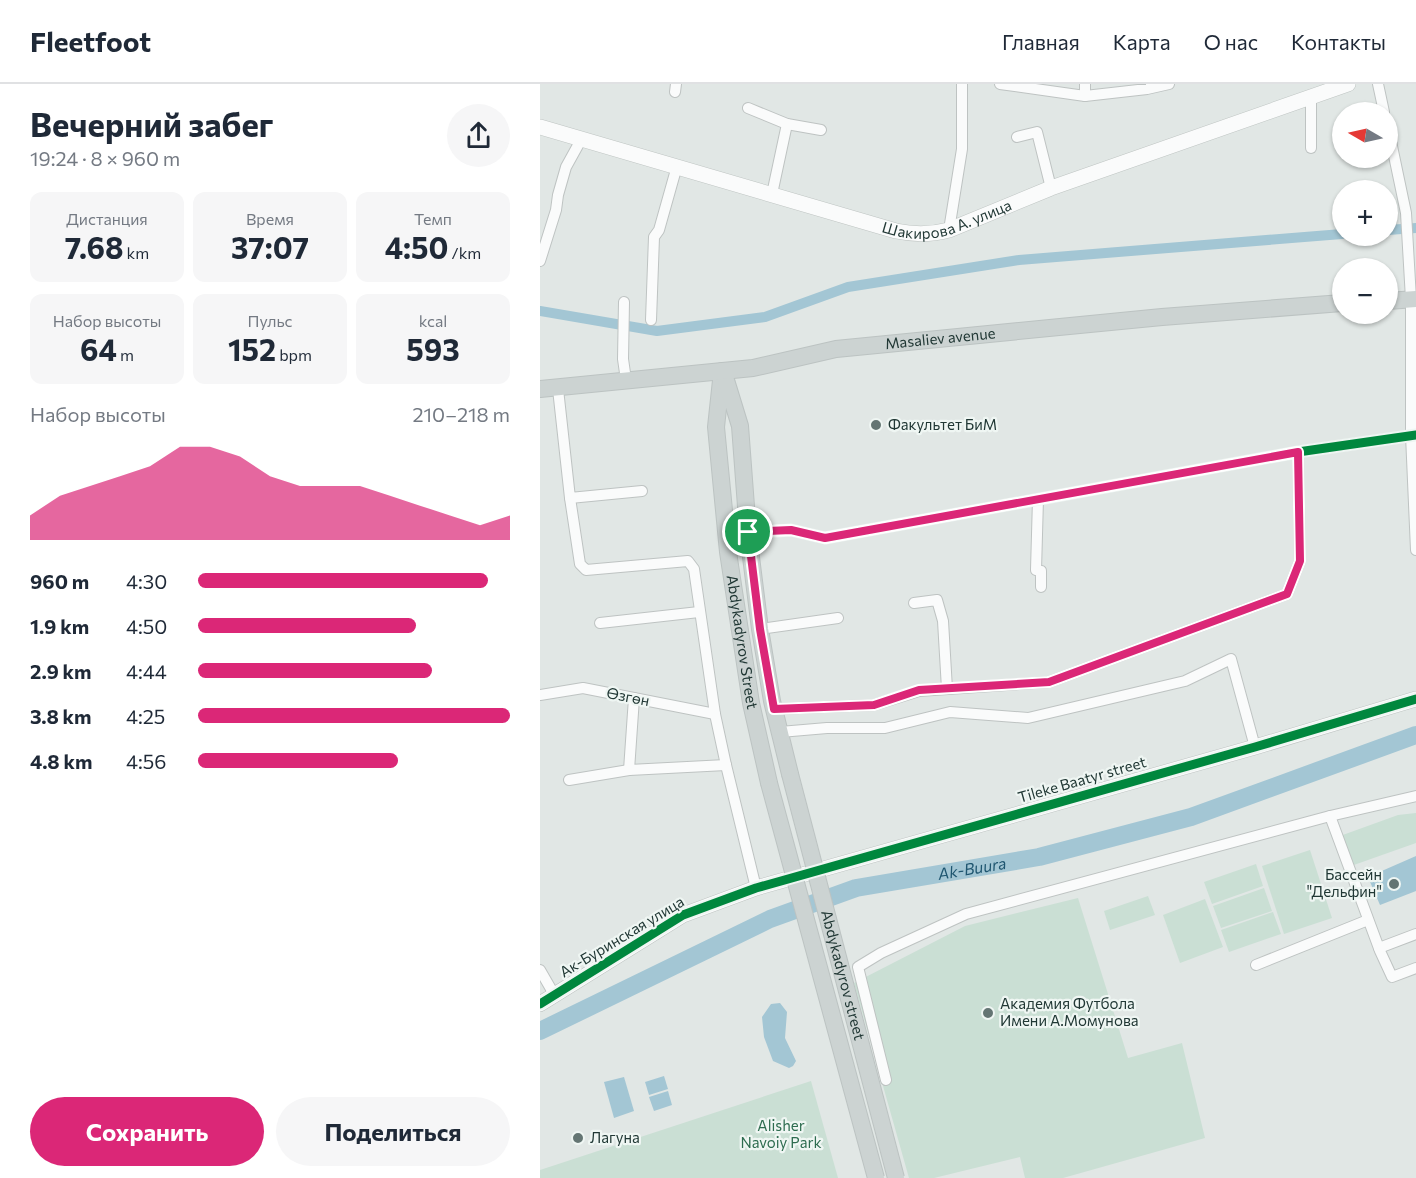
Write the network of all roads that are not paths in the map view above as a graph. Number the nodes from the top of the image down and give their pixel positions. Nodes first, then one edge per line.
1 (962, 84) edge
2 (1000, 84) edge
3 (1085, 84) edge
4 (1169, 84) edge
5 (1348, 84) edge
6 (1378, 84) edge
7 (1085, 96) junction
8 (1311, 96) junction
9 (1382, 102) edge
10 (748, 108) dead end
11 (787, 124) junction
12 (540, 127) edge
13 (821, 130) dead end
14 (1017, 137) dead end
15 (582, 138) junction
16 (1311, 148) dead end
17 (677, 166) junction
18 (1398, 167) edge
19 (1051, 188) junction
20 (772, 194) junction
21 (1410, 215) edge
22 (949, 230) junction
23 (540, 261) edge
24 (1413, 299) edge
25 (1398, 300) edge
26 (624, 302) dead end
27 (1332, 304) edge
28 (651, 320) dead end
29 (722, 371) junction
30 (626, 380) junction
31 (540, 389) edge
32 (558, 389) junction
33 (1414, 435) edge
34 (1298, 452) junction
35 (642, 491) dead end
36 (570, 498) junction
37 (1038, 500) junction
38 (748, 532) junction
39 (1416, 550) edge
40 (1041, 587) dead end
41 (914, 603) dead end
42 (699, 612) junction
43 (838, 618) dead end
44 (600, 622) dead end
45 (760, 629) junction
46 (947, 689) junction
47 (540, 695) edge
48 (634, 698) junction
49 (1416, 699) edge
50 (774, 709) junction
51 (716, 714) junction
52 (780, 732) junction
53 (1255, 747) junction
54 (726, 765) junction
55 (629, 770) junction
56 (790, 774) joint
57 (569, 780) dead end
58 (769, 783) joint
59 (1416, 796) edge
60 (1330, 816) junction
61 (756, 888) junction
62 (1368, 920) junction
63 (1416, 934) edge
64 (1378, 948) junction
65 (1256, 965) dead end
66 (1416, 968) edge
67 (540, 970) edge
68 (555, 996) junction
69 (540, 1004) edge
70 (886, 1080) dead end
71 (876, 1178) edge
72 (896, 1178) edge

1 - 22 street
2 - 7 street
3 - 7 street
4 - 7 street
5 - 8 street, Шакирова А. улица
6 - 9 street
8 - 16 street
8 - 19 street, Шакирова А. улица
10 - 11 street
11 - 13 street
11 - 20 street
12 - 15 street, Шакирова А. улица
14 - 19 street
15 - 17 street, Шакирова А. улица
15 - 23 street
17 - 20 street, Шакирова А. улица
17 - 28 street
18 - 21 street
19 - 22 street, Шакирова А. улица
20 - 22 street, Шакирова А. улица
21 - 24 street
24 - 25 main road
24 - 33 street
26 - 30 street
27 - 29 main road, Masaliev avenue
29 - 30 main road, Masaliev avenue
29 - 38 main road, Abdykadyrov Street
29 - 58 main road, Abdykadyrov Street
30 - 32 main road, Masaliev avenue
31 - 32 main road, Masaliev avenue
32 - 36 street
33 - 34 street
33 - 39 street
34 - 37 street
34 - 46 street
35 - 36 street
36 - 42 street
37 - 38 street
37 - 40 street
38 - 45 main road, Abdykadyrov Street
41 - 46 street
42 - 44 street
42 - 51 street
43 - 45 street
45 - 50 main road, Abdykadyrov Street
46 - 50 street
47 - 48 street, Өзгөн
48 - 51 street, Өзгөн
48 - 55 street
49 - 53 street, Tileke Baatyr street
50 - 52 main road, Abdykadyrov Street
51 - 54 street
52 - 53 street
52 - 56 main road, Abdykadyrov Street
53 - 61 street, Tileke Baatyr street
54 - 55 street
54 - 61 street
55 - 57 street
56 - 72 main road, Abdykadyrov street, bridge
58 - 71 main road, Abdykadyrov street, bridge
59 - 60 street
60 - 62 street
60 - 70 street
61 - 68 street, Ак-Буринская улица
62 - 64 street
62 - 65 street
63 - 64 street
64 - 66 street
67 - 68 street
68 - 69 street, Ак-Буринская улица

